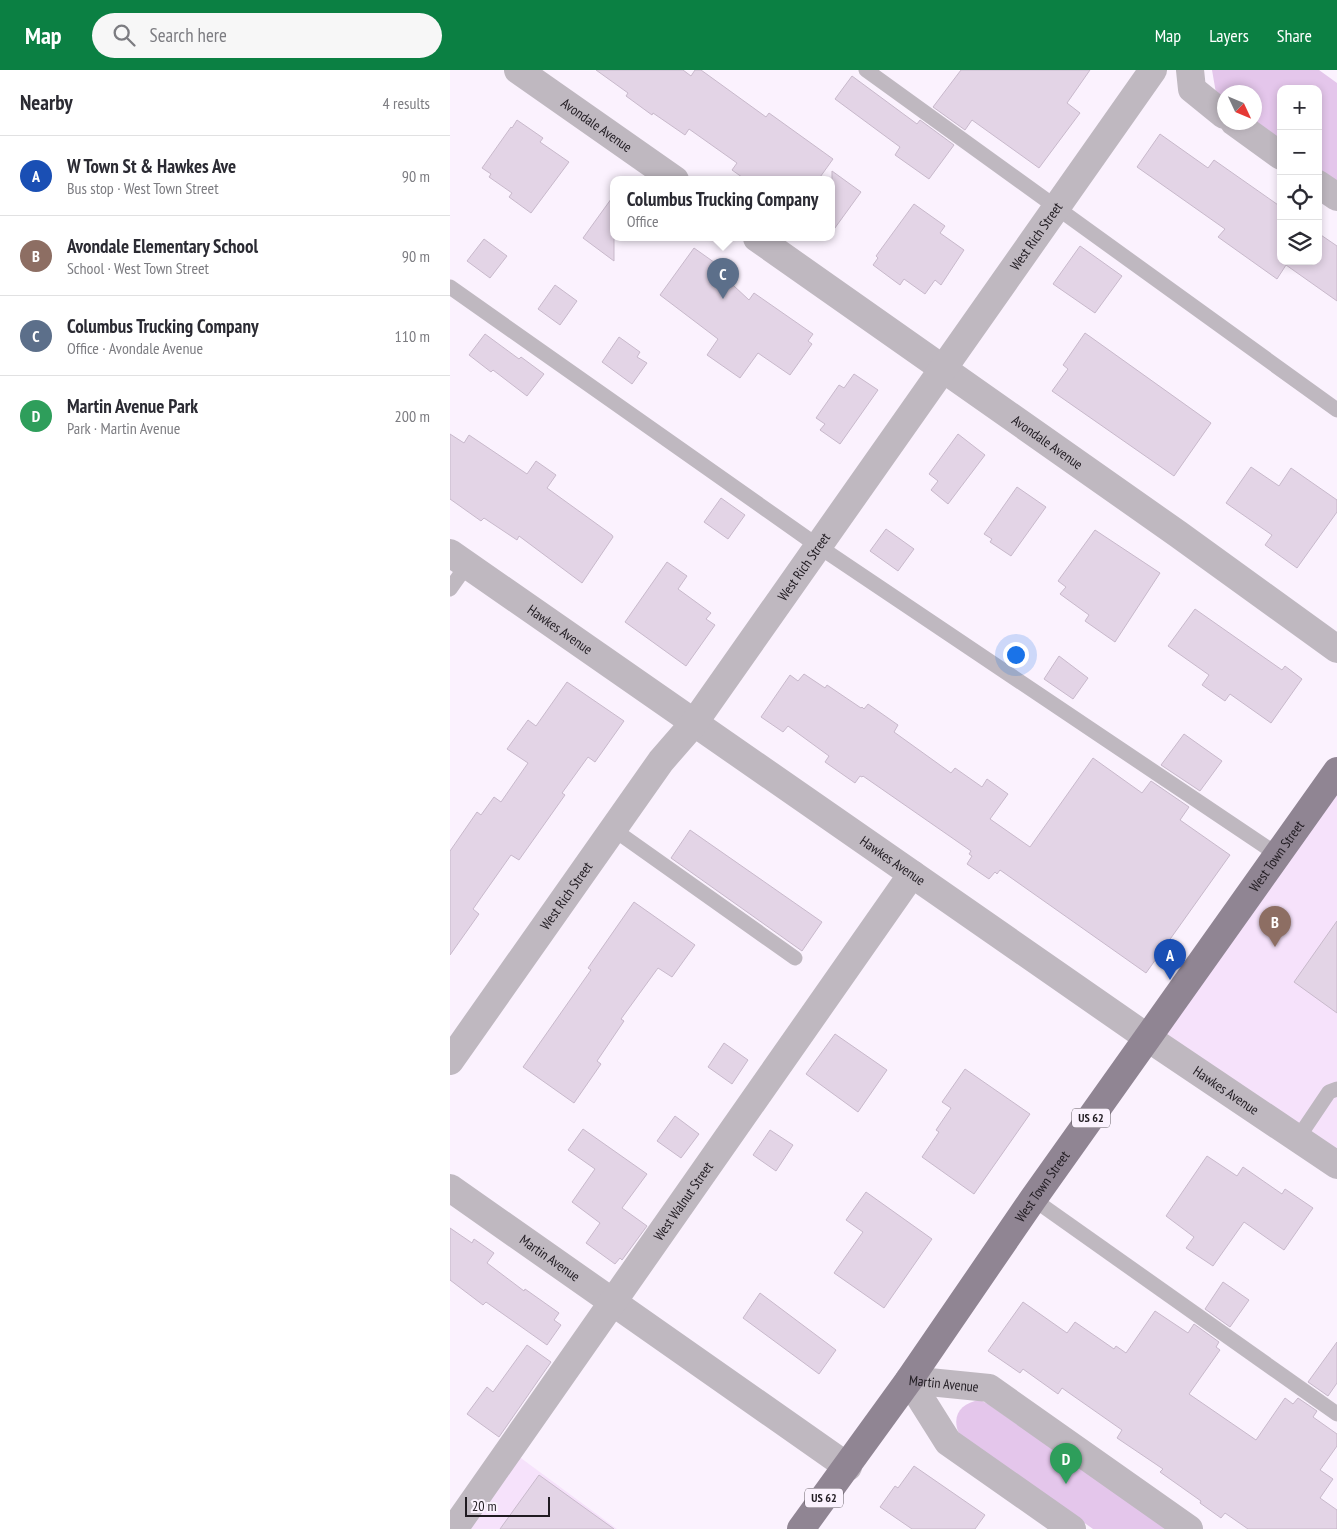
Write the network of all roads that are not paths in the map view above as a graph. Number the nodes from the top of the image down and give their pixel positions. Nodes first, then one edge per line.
1 (518, 70) edge
2 (866, 70) edge
3 (1153, 70) edge
4 (1190, 70) edge
5 (1217, 109) edge
6 (1245, 130) edge
7 (1277, 153) edge
8 (669, 176) edge
9 (1322, 187) edge
10 (1337, 197) edge
11 (1056, 208) junction
12 (761, 241) edge
13 (450, 287) edge
14 (943, 368) junction
15 (1337, 410) edge
16 (818, 546) junction
17 (458, 559) edge
18 (450, 589) edge
19 (1337, 649) edge
20 (694, 723) junction
21 (1337, 772) edge
22 (613, 829) junction
23 (1278, 856) junction
24 (912, 874) junction
25 (795, 958) dead end
26 (1148, 1038) junction
27 (450, 1062) edge
28 (1337, 1089) edge
29 (1298, 1138) junction
30 (1337, 1165) edge
31 (450, 1188) edge
32 (1033, 1199) junction
33 (613, 1302) junction
34 (909, 1380) junction
35 (1337, 1414) edge
36 (848, 1467) junction
37 (454, 1529) edge
38 (801, 1529) edge
39 (1072, 1529) edge
40 (1189, 1529) edge

1 - 8 street, Avondale Avenue
2 - 11 lane
3 - 11 street, West Rich Street
4 - 5 street
6 - 7 street
9 - 10 street
11 - 14 street, West Rich Street
11 - 15 lane
12 - 14 street, Avondale Avenue
13 - 16 lane
14 - 16 street, West Rich Street
14 - 19 street, Avondale Avenue
16 - 20 street, West Rich Street
16 - 23 lane
17 - 18 lane
17 - 20 street, Hawkes Avenue
20 - 22 street, West Rich Street
20 - 24 street, Hawkes Avenue
21 - 23 main road, West Town Street / US 62
22 - 25 lane
22 - 27 street, West Rich Street
23 - 26 main road, West Town Street / US 62
24 - 26 street, Hawkes Avenue
24 - 33 street, West Walnut Street
26 - 29 street, Hawkes Avenue
26 - 32 main road, West Town Street / US 62
28 - 29 lane
29 - 30 street, Hawkes Avenue
31 - 33 street, Martin Avenue
32 - 34 main road, West Town Street / US 62
32 - 35 lane
33 - 36 street, Martin Avenue
33 - 37 street, West Walnut Street
34 - 36 main road, West Town Street / US 62
34 - 39 street, Martin Avenue
34 - 40 street, Martin Avenue
36 - 38 main road, West Town Street / US 62

